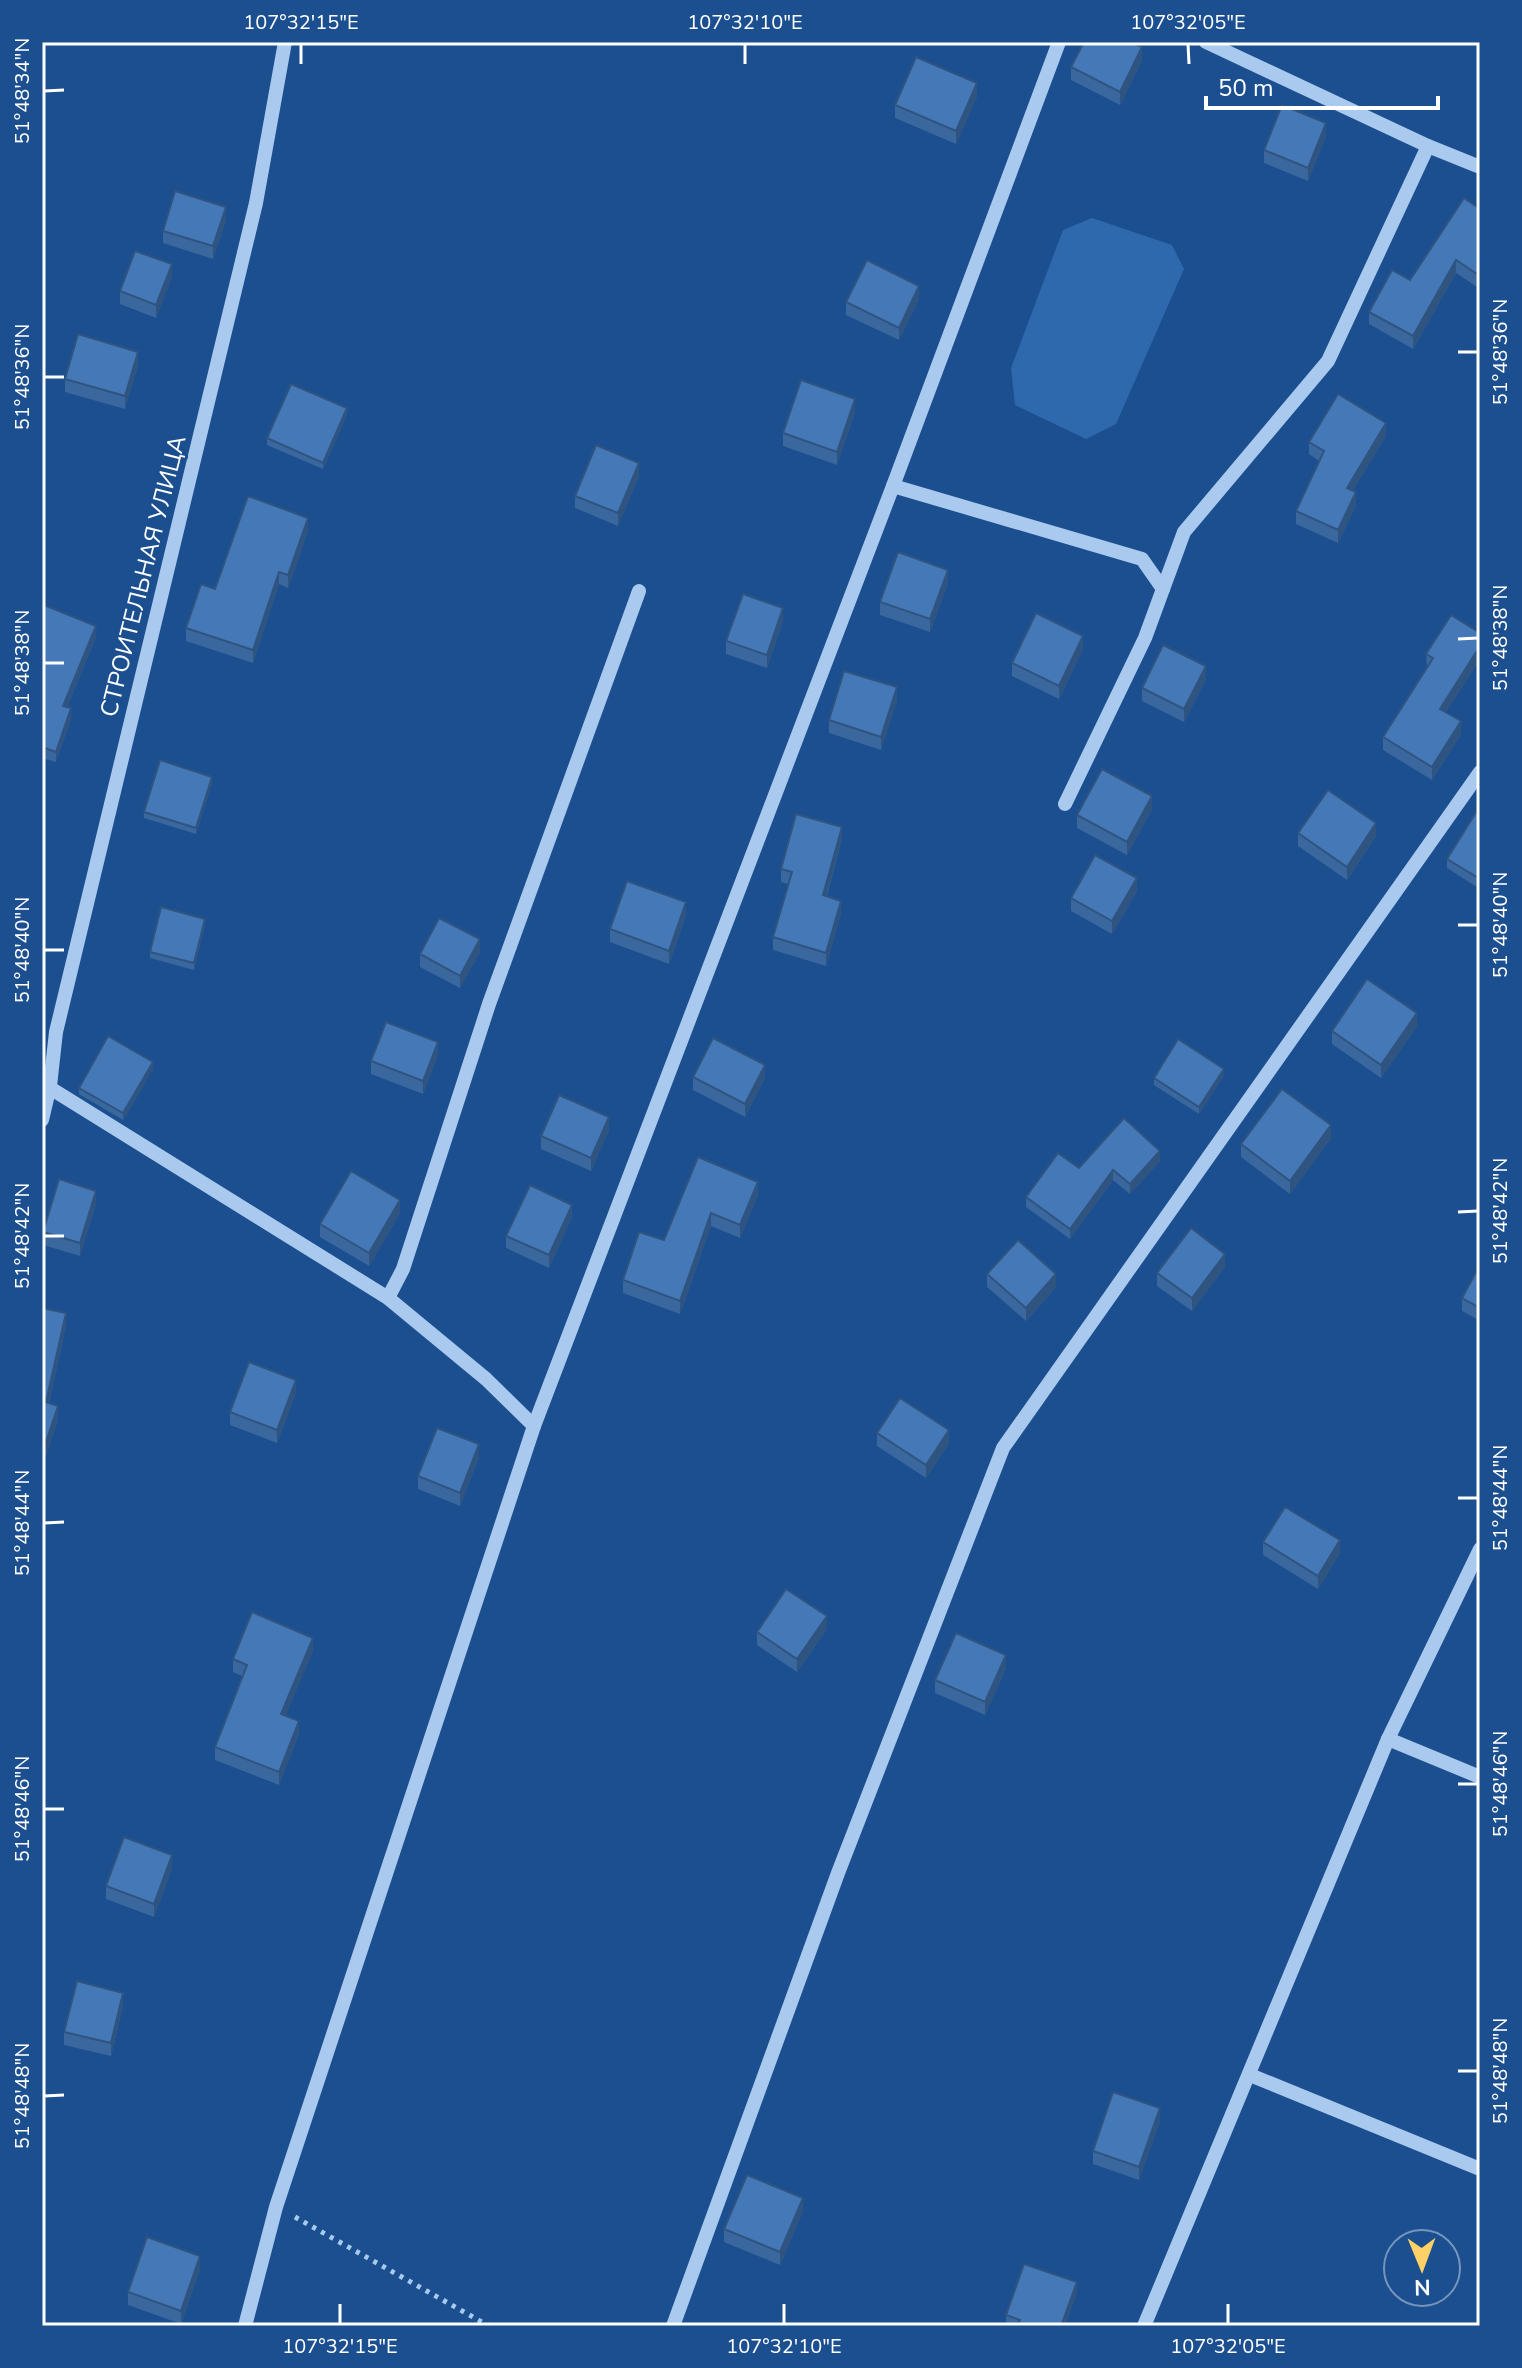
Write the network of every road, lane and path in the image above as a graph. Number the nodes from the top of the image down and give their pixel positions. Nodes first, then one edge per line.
1 (285, 42) edge
2 (1059, 42) edge
3 (1206, 42) edge
4 (1428, 146) junction
5 (1480, 167) edge
6 (893, 486) junction
7 (1163, 589) junction
8 (639, 591) dead end
9 (1480, 772) edge
10 (1065, 804) dead end
11 (46, 1085) edge
12 (42, 1120) edge
13 (388, 1298) junction
14 (534, 1426) junction
15 (1480, 1549) edge
16 (1388, 1739) junction
17 (1480, 1777) edge
18 (1250, 2075) junction
19 (1480, 2169) edge
20 (276, 2207) junction
21 (245, 2326) edge
22 (489, 2326) edge
23 (673, 2326) edge
24 (1144, 2326) edge

1 - 11 street, СТРОИТЕЛЬНАЯ УЛИЦА
2 - 6 street
3 - 4 street
4 - 5 street
4 - 7 street
6 - 7 street
6 - 14 street
7 - 10 street
8 - 13 street
9 - 23 street
11 - 12 street, СТРОИТЕЛЬНАЯ УЛИЦА
11 - 13 street
13 - 14 street
14 - 20 street
15 - 16 street
16 - 17 street
16 - 18 street
18 - 19 street
18 - 24 street
20 - 21 street
20 - 22 path

